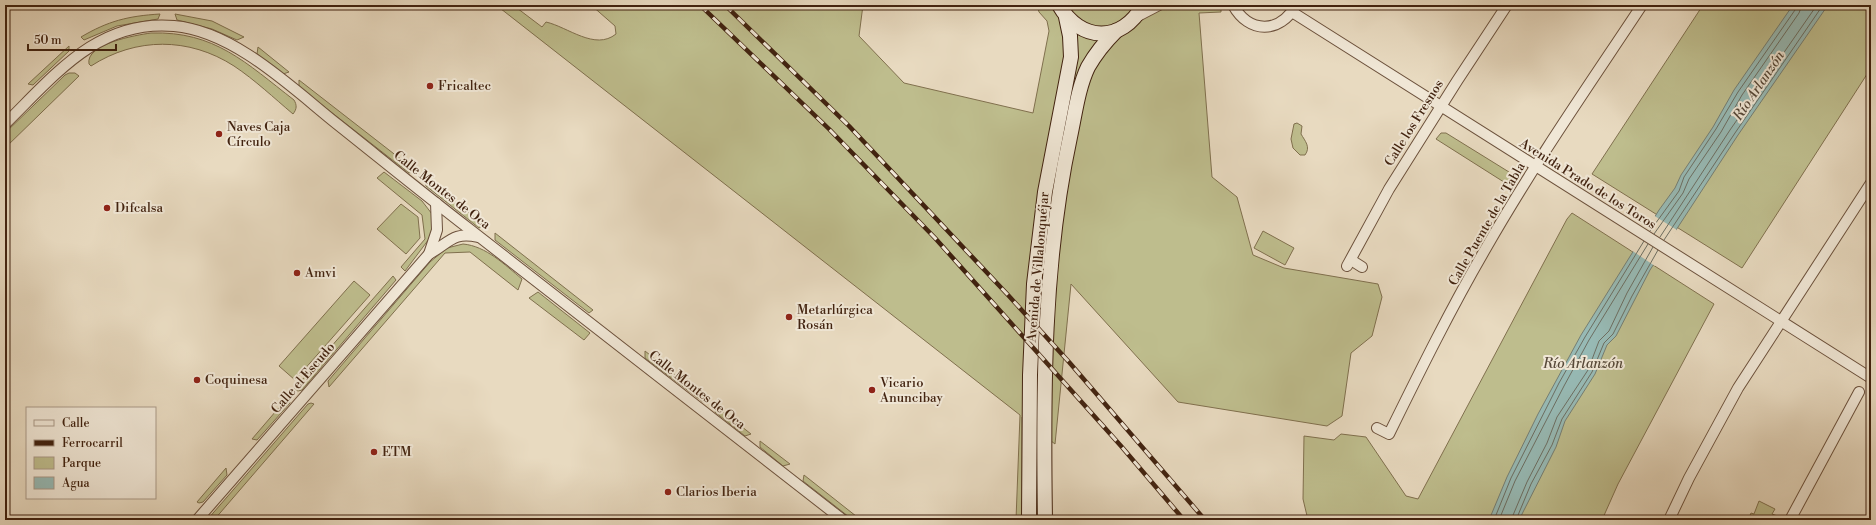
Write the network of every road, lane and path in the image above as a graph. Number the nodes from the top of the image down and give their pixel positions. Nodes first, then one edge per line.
1 (1159, 5) edge
2 (1233, 5) edge
3 (1507, 5) edge
4 (1642, 5) edge
5 (1294, 9) edge
6 (1063, 11) edge
7 (1140, 11) edge
8 (1116, 31) junction
9 (1440, 106) junction
10 (5, 124) edge
11 (1536, 166) junction
12 (1871, 183) edge
13 (436, 203) junction
14 (480, 238) junction
15 (428, 254) junction
16 (1362, 266) dead end
17 (1780, 321) junction
18 (1871, 378) edge
19 (1859, 392) dead end
20 (1376, 428) dead end
21 (197, 520) edge
22 (843, 520) edge
23 (1029, 520) edge
24 (1045, 520) edge
25 (1669, 520) edge
26 (1790, 520) edge

1 - 7 street
2 - 5 street
3 - 9 street, Calle los Fresnos
4 - 11 street, Calle Puente de la Tabla
5 - 9 street, Avenida Prado de los Toros
6 - 8 street
6 - 23 street, Avenida de Villalonquéjar
7 - 8 street
8 - 24 street, Avenida de Villalonquéjar
9 - 11 street, Avenida Prado de los Toros
9 - 16 street, Calle los Fresnos
10 - 13 street, Calle Montes de Oca
11 - 17 street, Avenida Prado de los Toros
11 - 20 street, Calle Puente de la Tabla
12 - 17 street
13 - 14 street, Calle Montes de Oca
13 - 15 street, Calle el Escudo
14 - 15 street, Calle el Escudo
14 - 22 street, Calle Montes de Oca
15 - 21 street, Calle el Escudo
17 - 18 street, Avenida Prado de los Toros
17 - 25 street
19 - 26 street

